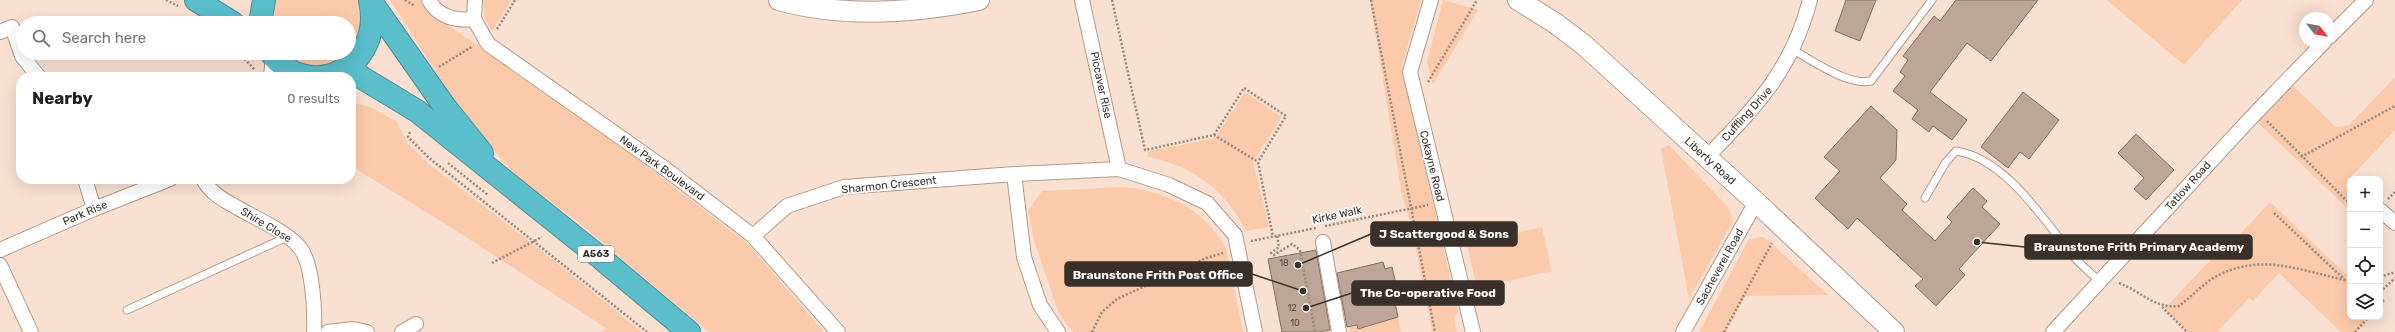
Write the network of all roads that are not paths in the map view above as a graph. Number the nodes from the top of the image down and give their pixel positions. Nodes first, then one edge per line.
1 (196, 0) edge
2 (264, 0) edge
3 (370, 0) edge
4 (429, 0) edge
5 (474, 0) edge
6 (779, 0) edge
7 (979, 0) edge
8 (1082, 0) edge
9 (1430, 0) edge
10 (1518, 0) edge
11 (1810, 0) edge
12 (1932, 0) edge
13 (2366, 0) edge
14 (222, 16) edge
15 (261, 16) edge
16 (474, 19) junction
17 (2335, 31) edge
18 (0, 32) edge
19 (16, 39) edge
20 (2318, 48) edge
21 (1793, 50) junction
22 (25, 60) edge
23 (272, 62) edge
24 (35, 72) edge
25 (297, 72) edge
26 (338, 72) edge
27 (356, 82) edge
28 (1706, 158) junction
29 (1119, 169) junction
30 (1014, 174) junction
31 (501, 178) junction
32 (86, 184) edge
33 (157, 184) edge
34 (206, 184) edge
35 (1925, 198) dead end
36 (1756, 202) junction
37 (94, 209) junction
38 (2382, 212) edge
39 (2395, 223) edge
40 (753, 236) junction
41 (287, 237) junction
42 (1323, 242) dead end
43 (0, 250) edge
44 (0, 265) edge
45 (2102, 280) junction
46 (1462, 284) junction
47 (1425, 291) road end
48 (127, 310) dead end
49 (416, 324) dead end
50 (31, 332) edge
51 (314, 332) edge
52 (328, 332) edge
53 (367, 332) edge
54 (402, 332) edge
55 (689, 332) edge
56 (838, 332) edge
57 (1058, 332) edge
58 (1255, 332) edge
59 (1339, 332) edge
60 (1473, 332) edge
61 (1683, 332) edge
62 (1894, 332) edge
63 (2053, 332) edge

1 - 14 highway
2 - 15 highway
3 - 26 highway
3 - 31 highway, A563
4 - 16 street
5 - 16 street, New Park Boulevard
6 - 7 street
8 - 29 street, Piccaver Rise
9 - 46 street, Cokayne Road
10 - 28 street, Liberty Road
11 - 21 street, Cuffling Drive
12 - 21 lane
13 - 17 street
16 - 40 street, New Park Boulevard
18 - 19 street
20 - 45 street, Tatlow Road
21 - 28 street, Cuffling Drive
22 - 24 street
23 - 25 highway
27 - 31 highway, A563
28 - 36 street, Liberty Road
29 - 30 street, Sharmon Crescent
29 - 58 street, Sharmon Crescent
30 - 40 street, Sharmon Crescent
30 - 57 street
31 - 55 highway, A563
32 - 37 street
33 - 37 street, Park Rise
34 - 41 street, Shire Close
35 - 45 lane
36 - 61 street, Sacheverel Road
36 - 62 street, Liberty Road
37 - 43 street, Park Rise
38 - 39 street
40 - 56 street, New Park Boulevard
41 - 48 lane
41 - 51 street, Shire Close
42 - 59 street
44 - 50 street
45 - 63 street, Tatlow Road
46 - 47 lane
46 - 60 street, Cokayne Road
49 - 54 street
52 - 53 street

